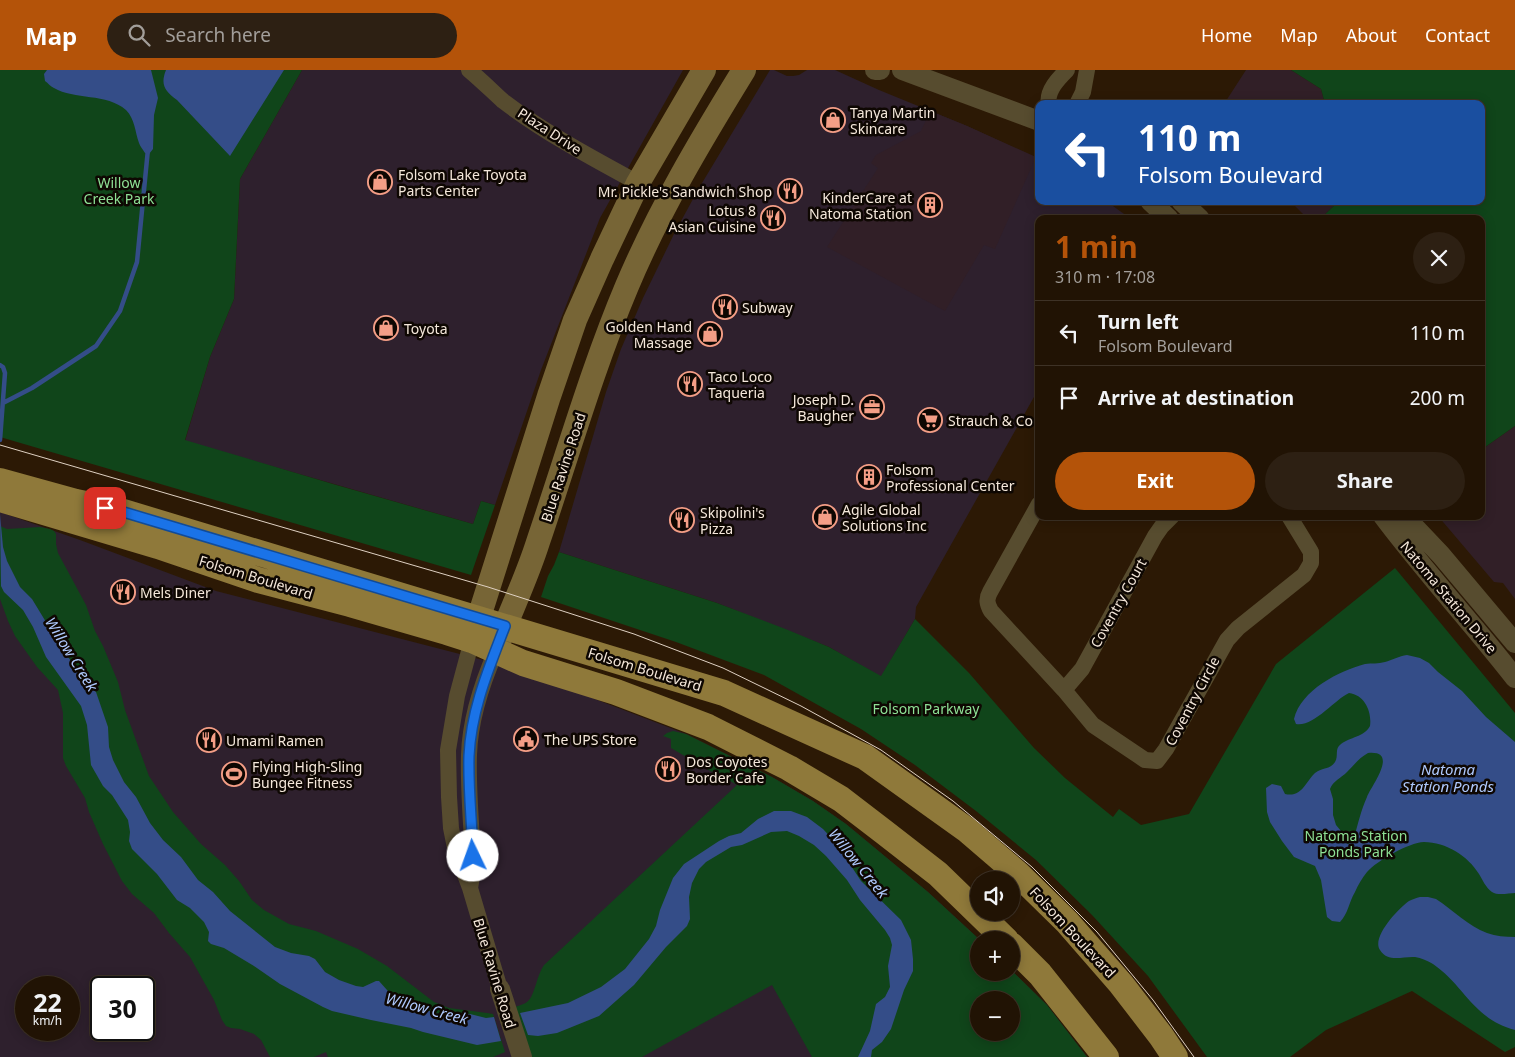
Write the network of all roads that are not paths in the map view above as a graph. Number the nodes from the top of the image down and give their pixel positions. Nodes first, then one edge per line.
1 (469, 70) edge
2 (704, 70) edge
3 (744, 70) edge
4 (876, 70) edge
5 (880, 70) edge
6 (902, 70) edge
7 (1067, 70) edge
8 (1087, 70) edge
9 (1048, 100) edge
10 (1079, 100) edge
11 (1035, 120) edge
12 (638, 183) junction
13 (1154, 205) edge
14 (1185, 205) edge
15 (1165, 215) edge
16 (1196, 215) edge
17 (642, 253) junction
18 (6, 492) edge
19 (1035, 511) edge
20 (1168, 520) edge
21 (1291, 520) edge
22 (1386, 520) edge
23 (1408, 520) edge
24 (505, 626) junction
25 (475, 630) junction
26 (1515, 643) edge
27 (496, 651) junction
28 (1515, 678) edge
29 (1064, 690) junction
30 (470, 888) junction
31 (997, 931) edge
32 (1020, 954) edge
33 (500, 989) joint
34 (520, 1051) edge
35 (1106, 1057) edge
36 (1175, 1057) edge

1 - 12 street, Plaza Drive
2 - 12 main road, Blue Ravine Road
3 - 17 main road, Blue Ravine Road
4 - 5 street
6 - 11 street
7 - 9 street
8 - 10 street
12 - 17 main road
12 - 25 main road, Blue Ravine Road
13 - 15 street
14 - 16 street
17 - 24 main road, Blue Ravine Road
18 - 25 main road, Folsom Boulevard
19 - 29 street, Coventry Circle
20 - 29 street, Coventry Court
21 - 29 street, Coventry Circle
22 - 28 street, Natoma Station Drive
23 - 26 street, Natoma Station Drive
24 - 25 main road, Folsom Boulevard
24 - 27 main road, Blue Ravine Road
24 - 36 main road, Folsom Boulevard
25 - 27 main road, Folsom Boulevard
25 - 30 street, Blue Ravine Road
27 - 30 street, Blue Ravine Road
27 - 31 main road, Folsom Boulevard
30 - 33 street, Blue Ravine Road
32 - 35 main road
33 - 34 street, Blue Ravine Road

